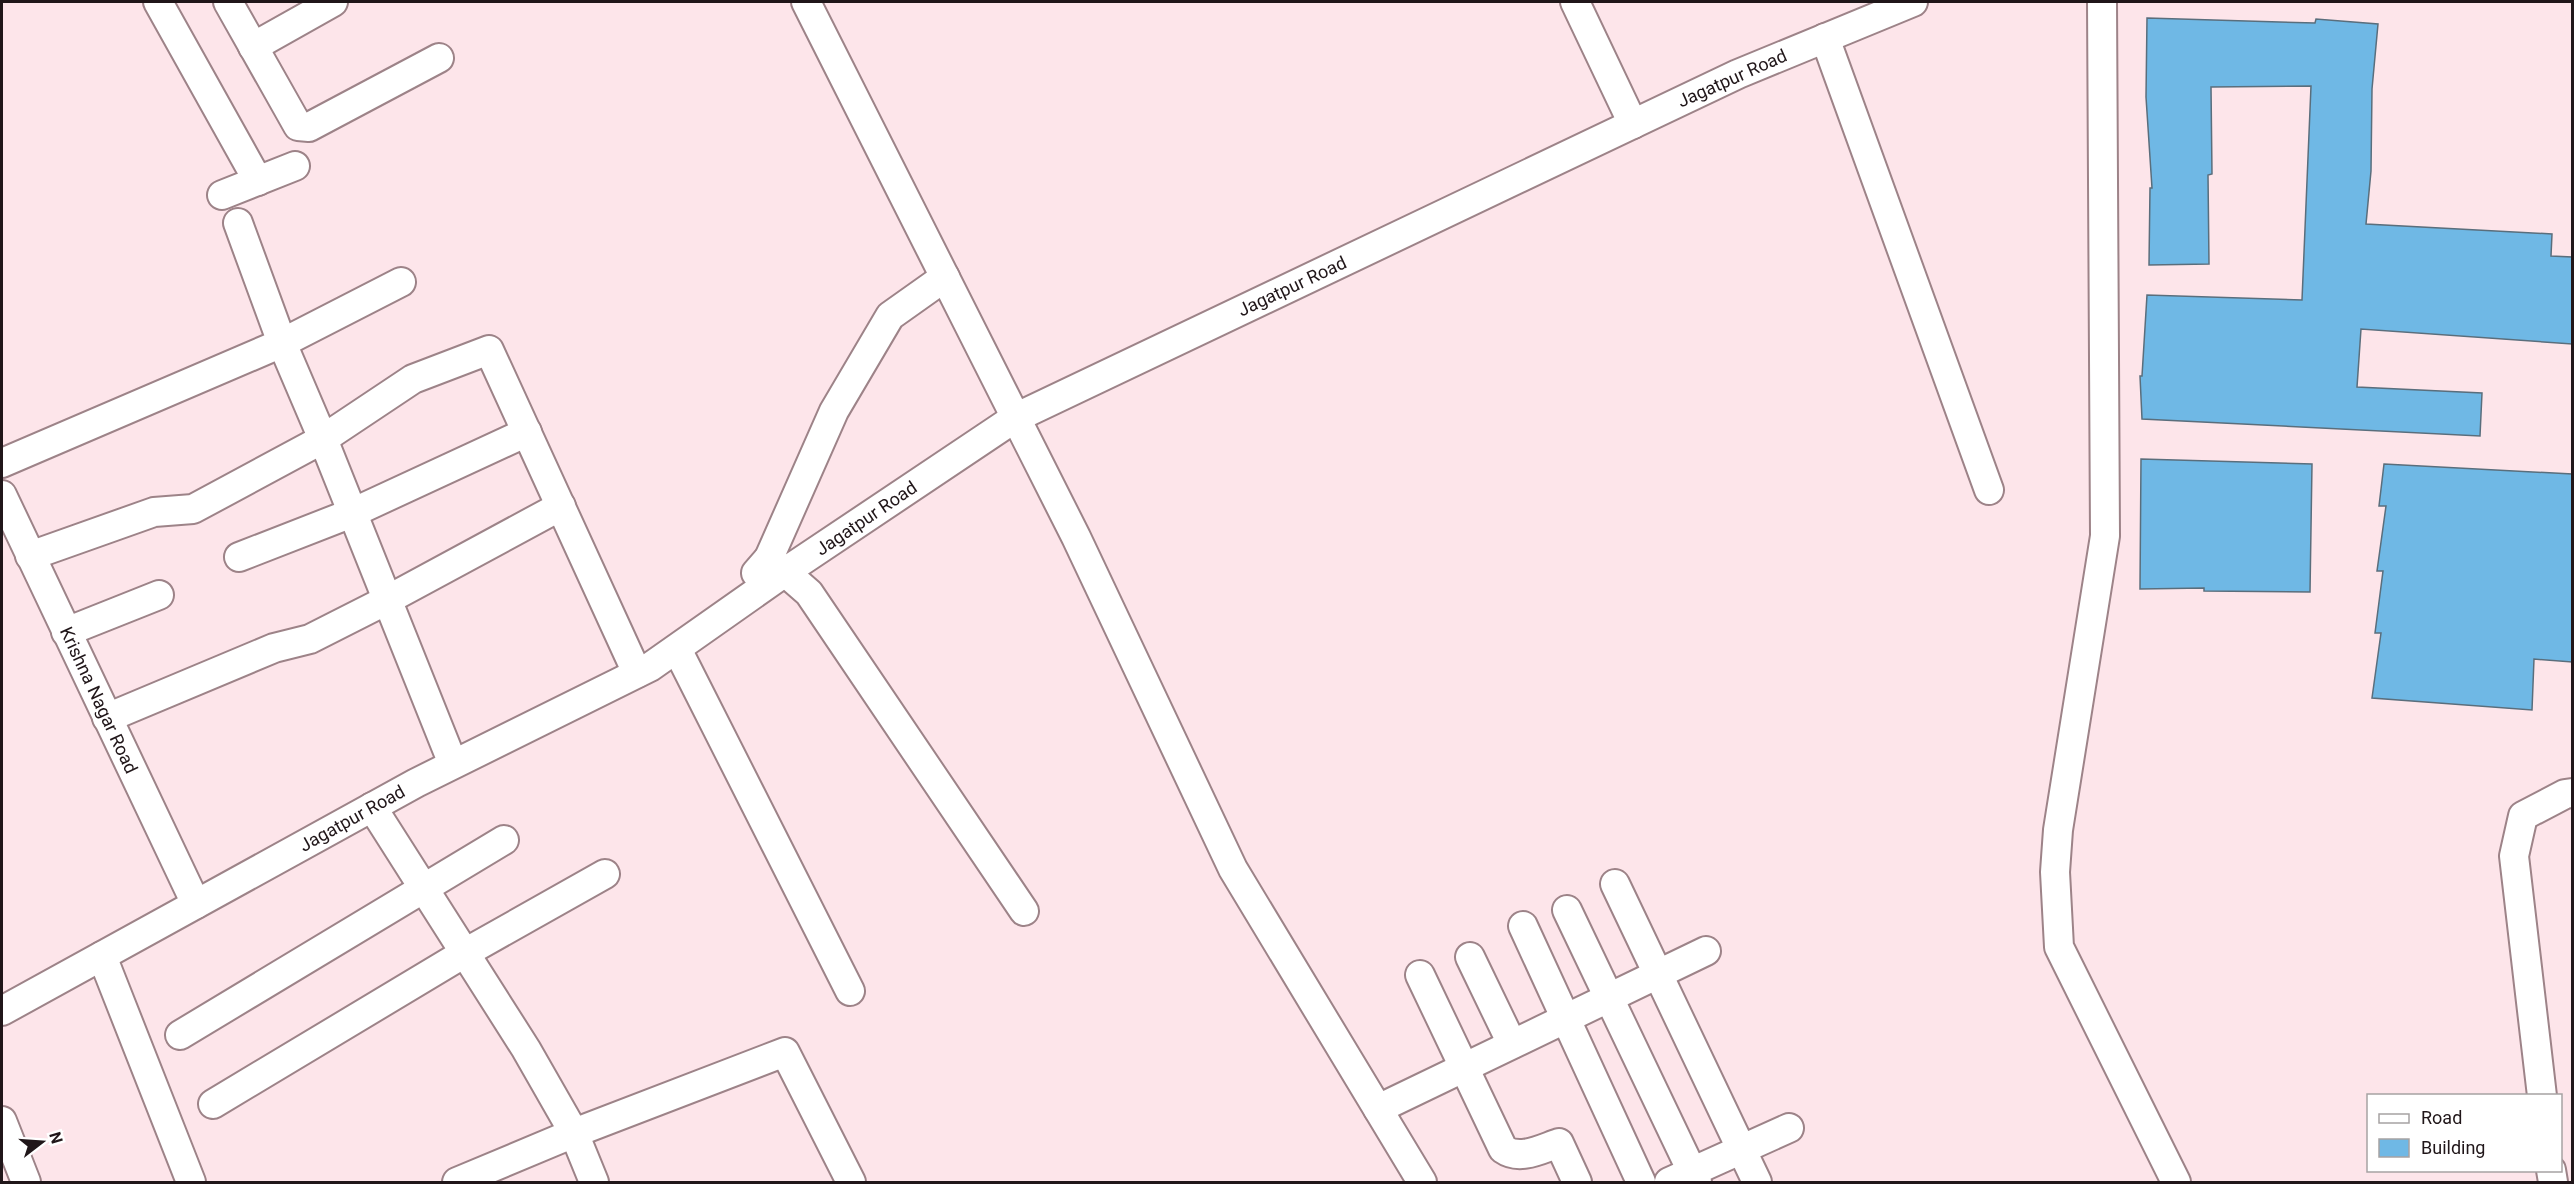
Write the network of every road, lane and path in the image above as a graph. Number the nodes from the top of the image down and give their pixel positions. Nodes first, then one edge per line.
1 (158, 2) edge
2 (228, 2) edge
3 (333, 2) edge
4 (807, 2) edge
5 (1575, 2) edge
6 (1913, 2) edge
7 (2102, 2) edge
8 (1825, 38) junction
9 (253, 47) junction
10 (439, 58) dead end
11 (1633, 124) junction
12 (295, 166) dead end
13 (258, 181) junction
14 (222, 195) dead end
15 (238, 223) dead end
16 (945, 277) junction
17 (401, 282) dead end
18 (282, 343) junction
19 (1015, 418) junction
20 (526, 432) junction
21 (323, 439) junction
22 (2, 463) edge
23 (1989, 490) dead end
24 (2, 495) edge
25 (561, 506) junction
26 (352, 513) junction
27 (30, 556) junction
28 (239, 557) dead end
29 (777, 565) junction
30 (159, 595) dead end
31 (387, 600) junction
32 (66, 632) junction
33 (677, 649) junction
34 (638, 673) junction
35 (107, 718) junction
36 (453, 764) junction
37 (2572, 793) edge
38 (372, 807) junction
39 (504, 840) dead end
40 (605, 874) dead end
41 (1615, 884) dead end
42 (424, 887) junction
43 (196, 904) junction
44 (1567, 910) dead end
45 (1024, 911) dead end
46 (1523, 926) dead end
47 (1706, 951) dead end
48 (463, 954) junction
49 (102, 956) junction
50 (1470, 957) dead end
51 (1659, 974) junction
52 (1420, 975) dead end
53 (850, 991) dead end
54 (1609, 998) junction
55 (2, 1011) edge
56 (1567, 1018) junction
57 (180, 1035) dead end
58 (1512, 1044) junction
59 (1465, 1069) junction
60 (2542, 1094) edge
61 (213, 1104) dead end
62 (1378, 1109) junction
63 (2, 1120) edge
64 (1789, 1128) dead end
65 (574, 1133) junction
66 (1742, 1150) junction
67 (1686, 1179) edge
68 (26, 1182) edge
69 (192, 1182) edge
70 (457, 1182) edge
71 (594, 1182) edge
72 (851, 1182) edge
73 (1422, 1182) edge
74 (1577, 1182) edge
75 (1641, 1182) edge
76 (1757, 1182) edge
77 (2176, 1182) edge

1 - 13 street
2 - 9 street
3 - 9 street
4 - 16 street
5 - 11 street
6 - 8 street, Jagatpur Road
7 - 77 street
8 - 11 street, Jagatpur Road
8 - 23 street
9 - 10 street
11 - 19 street, Jagatpur Road
12 - 13 street
13 - 14 street
15 - 18 street
16 - 19 street
16 - 29 street, Jagatpur Road
17 - 18 street
18 - 21 street
18 - 22 street
19 - 29 street, Jagatpur Road
19 - 62 street
20 - 21 street
20 - 25 street
20 - 26 street
21 - 26 street
21 - 27 street
24 - 27 street, Krishna Nagar Road
25 - 31 street
25 - 34 street
26 - 28 street
26 - 31 street
27 - 32 street, Krishna Nagar Road
29 - 33 street, Jagatpur Road
29 - 45 street
30 - 32 street
31 - 35 street
31 - 36 street
32 - 35 street, Krishna Nagar Road
33 - 34 street, Jagatpur Road
33 - 53 street
34 - 36 street, Jagatpur Road
35 - 43 street, Krishna Nagar Road
36 - 38 street, Jagatpur Road
37 - 60 street
38 - 42 street
38 - 43 street, Jagatpur Road
39 - 42 street
40 - 48 street
41 - 51 street
42 - 48 street
42 - 57 street
43 - 49 street, Jagatpur Road
44 - 54 street
46 - 56 street
47 - 51 street
48 - 61 street
48 - 65 street
49 - 55 street, Jagatpur Road
49 - 69 street
50 - 58 street
51 - 54 street
51 - 66 street
52 - 59 street
54 - 56 street
54 - 67 street
56 - 58 street
56 - 75 street
58 - 59 street
59 - 62 street
59 - 74 street
62 - 73 street
63 - 68 street
64 - 66 street
65 - 70 street
65 - 71 street
65 - 72 street
66 - 67 street
66 - 76 street

